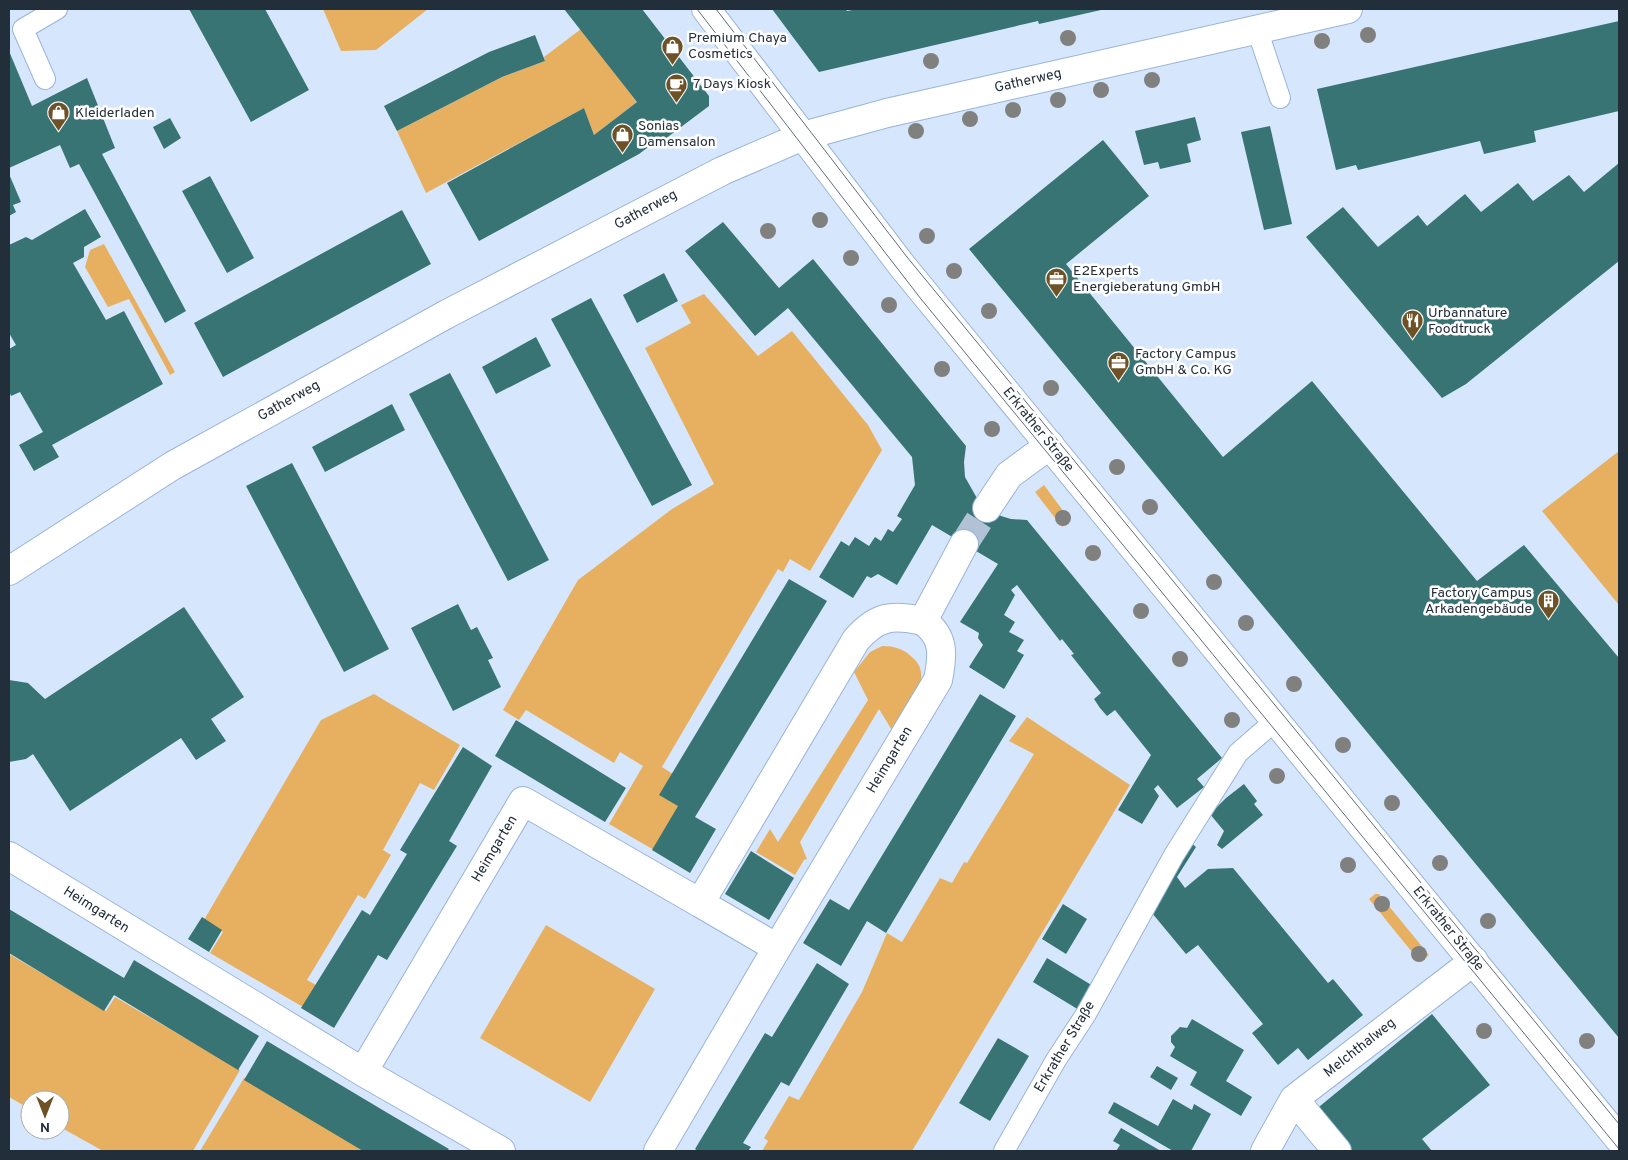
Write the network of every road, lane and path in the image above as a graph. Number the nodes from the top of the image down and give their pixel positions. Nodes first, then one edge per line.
1 (57, 9) edge
2 (706, 9) edge
3 (1348, 9) edge
4 (1257, 30) junction
5 (45, 79) dead end
6 (1280, 98) dead end
7 (803, 136) junction
8 (1050, 445) junction
9 (987, 508) tunnel mouth
10 (964, 544) tunnel mouth
11 (9, 571) edge
12 (922, 621) junction
13 (1276, 720) junction
14 (9, 856) edge
15 (700, 903) junction
16 (777, 948) junction
17 (1474, 961) junction
18 (363, 1072) junction
19 (1294, 1099) junction
20 (1619, 1138) edge
21 (501, 1151) edge
22 (658, 1151) edge
23 (1004, 1151) edge
24 (1265, 1151) edge
25 (1337, 1151) edge

1 - 5 lane
2 - 7 street, Erkrather Straße
3 - 4 street, Gatherweg
4 - 6 lane
4 - 7 street, Gatherweg
7 - 8 street, Erkrather Straße
7 - 11 street, Gatherweg
8 - 9 street
8 - 13 street, Erkrather Straße
10 - 12 street
12 - 15 street
12 - 16 street, Heimgarten
13 - 17 street, Erkrather Straße
13 - 23 lane, Erkrather Straße
14 - 18 street, Heimgarten
15 - 16 street, Heimgarten
15 - 18 street, Heimgarten
16 - 22 street, Heimgarten
17 - 19 street, Melchthalweg
17 - 20 street, Erkrather Straße
18 - 21 street, Heimgarten
19 - 24 street, Melchthalweg
19 - 25 street

